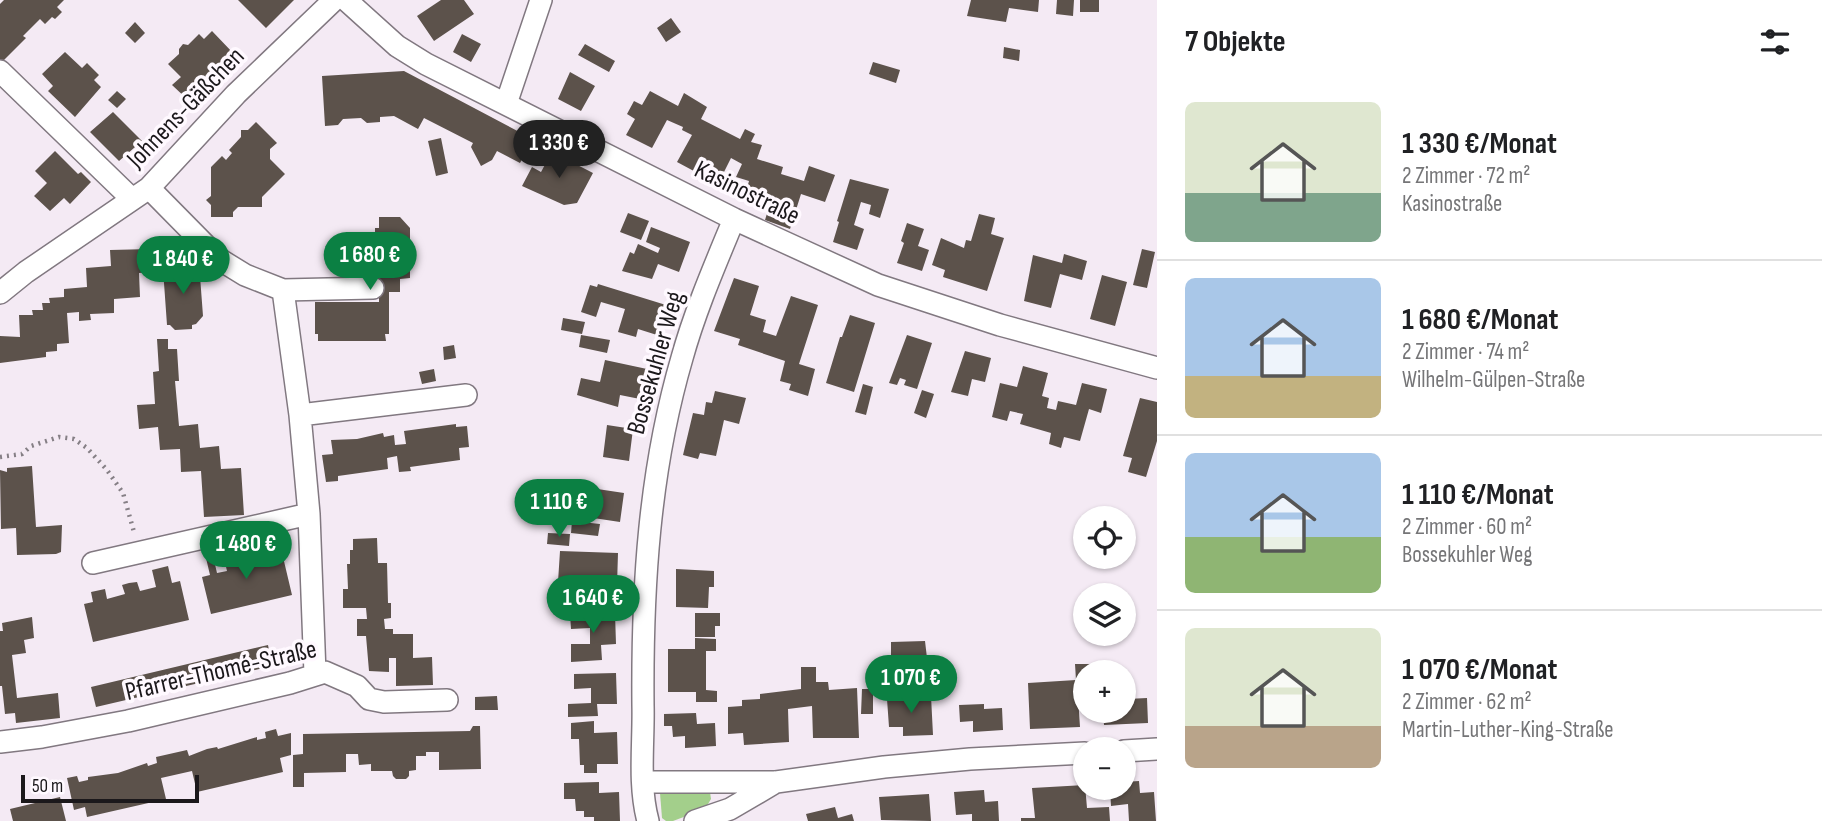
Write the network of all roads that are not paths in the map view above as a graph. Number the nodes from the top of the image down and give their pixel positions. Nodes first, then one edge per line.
1 (334, 0) edge
2 (346, 0) edge
3 (541, 0) edge
4 (0, 71) edge
5 (506, 104) junction
6 (141, 193) junction
7 (734, 219) junction
8 (373, 288) dead end
9 (283, 290) junction
10 (0, 293) edge
11 (1157, 368) edge
12 (466, 395) dead end
13 (300, 415) junction
14 (309, 514) junction
15 (93, 563) dead end
16 (315, 674) junction
17 (447, 700) dead end
18 (0, 742) edge
19 (1157, 749) edge
20 (1136, 750) edge
21 (1073, 754) edge
22 (643, 782) junction
23 (776, 782) junction
24 (648, 821) edge
25 (695, 821) edge

1 - 6 street, Johnens-Gäßchen
2 - 5 street, Kasinostraße
3 - 5 street
4 - 6 street
5 - 7 street, Kasinostraße
6 - 9 street
6 - 10 street, Johnens-Gäßchen
7 - 11 street, Kasinostraße
7 - 22 street, Bossekuhler Weg
8 - 9 street
9 - 13 street
12 - 13 street
13 - 14 street
14 - 15 street
14 - 16 street
16 - 17 street, Pfarrer-Thomé-Straße
16 - 18 street, Pfarrer-Thomé-Straße
19 - 20 street
21 - 23 street
22 - 23 street
22 - 24 street, Bossekuhler Weg
23 - 25 street

